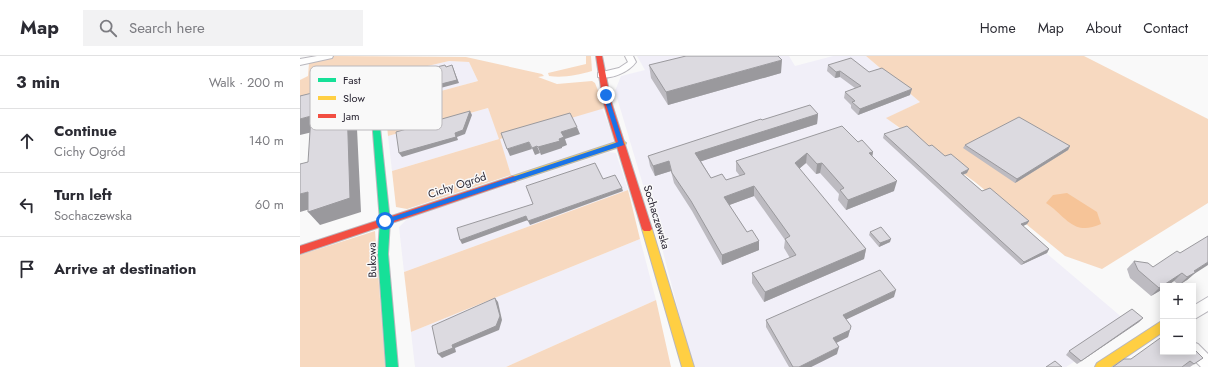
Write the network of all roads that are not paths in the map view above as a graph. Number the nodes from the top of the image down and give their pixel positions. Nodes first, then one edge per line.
1 (329, 56) edge
2 (599, 56) edge
3 (628, 56) edge
4 (300, 62) edge
5 (601, 75) junction
6 (377, 130) edge
7 (622, 143) junction
8 (385, 221) junction
9 (300, 250) edge
10 (1208, 303) edge
11 (1196, 312) edge
12 (1160, 327) edge
13 (1196, 352) edge
14 (1208, 364) edge
15 (392, 367) edge
16 (688, 367) edge
17 (1100, 367) edge

1 - 4 street
2 - 5 street, Sochaczewska
3 - 5 street
5 - 7 street, Sochaczewska
6 - 8 street, Bukowa
7 - 8 street, Cichy Ogród
7 - 16 street, Sochaczewska
8 - 9 street, Cichy Ogród
8 - 15 street, Bukowa
10 - 11 street
12 - 17 street
13 - 14 street

